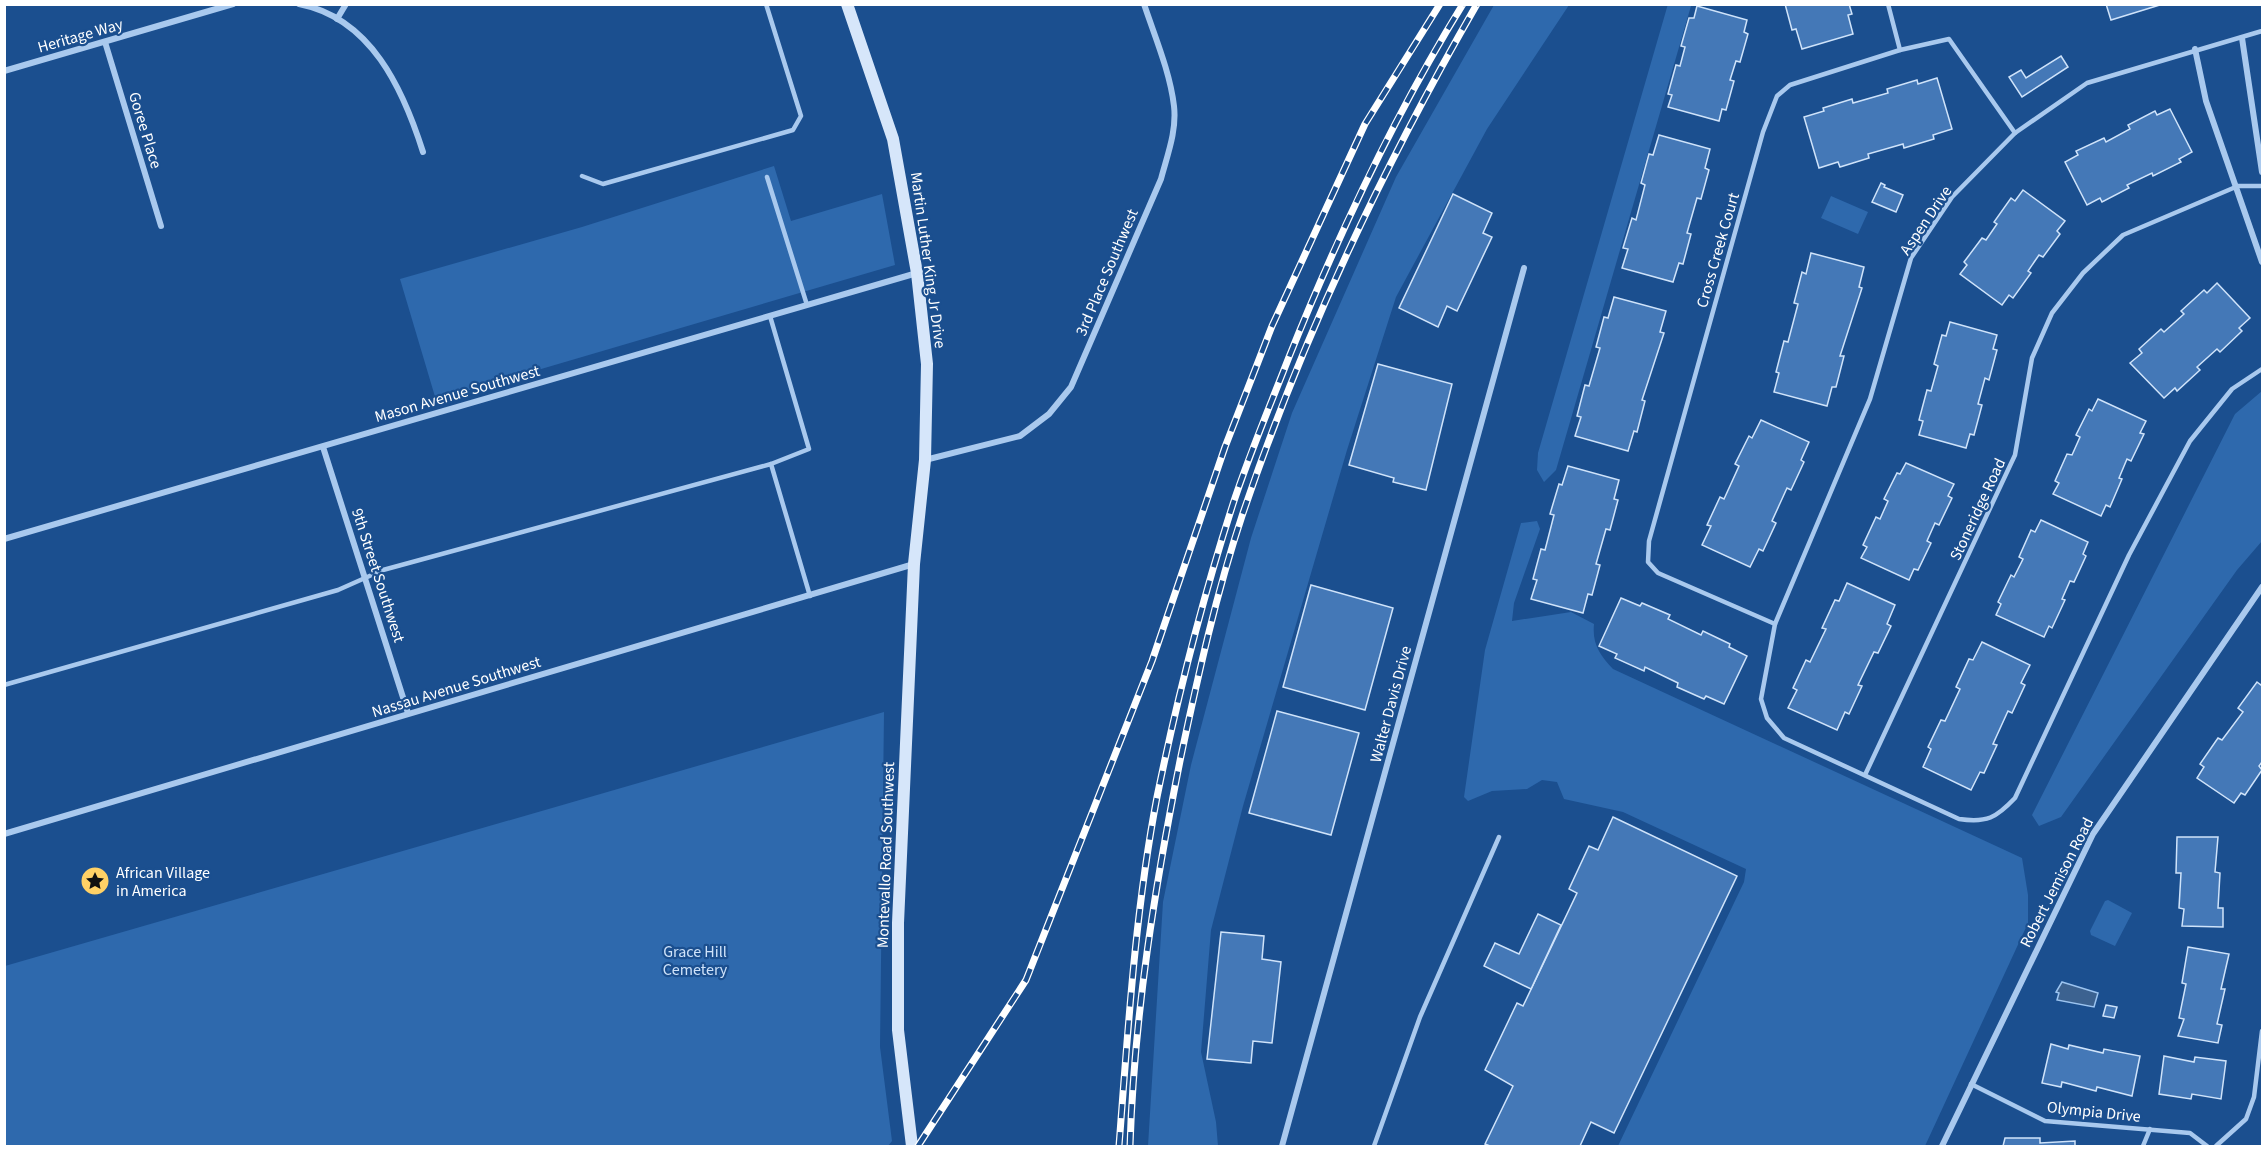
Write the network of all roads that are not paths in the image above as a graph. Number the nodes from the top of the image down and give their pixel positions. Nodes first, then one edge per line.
1 (233, 4) edge
2 (299, 4) edge
3 (346, 4) edge
4 (766, 4) edge
5 (847, 4) edge
6 (1144, 4) edge
7 (1887, 4) edge
8 (337, 19) junction
9 (2262, 32) edge
10 (2242, 38) junction
11 (105, 42) junction
12 (2195, 49) junction
13 (1900, 50) junction
14 (4, 71) edge
15 (2015, 133) junction
16 (423, 152) dead end
17 (2262, 172) edge
18 (582, 176) dead end
19 (767, 177) dead end
20 (2238, 186) junction
21 (2262, 186) edge
22 (161, 226) dead end
23 (2262, 262) edge
24 (1524, 268) dead end
25 (917, 273) junction
26 (807, 305) junction
27 (770, 316) junction
28 (2262, 369) edge
29 (323, 447) junction
30 (925, 460) junction
31 (771, 464) junction
32 (4, 539) edge
33 (914, 564) junction
34 (365, 577) junction
35 (2262, 587) edge
36 (810, 596) junction
37 (1775, 624) junction
38 (4, 685) edge
39 (408, 713) junction
40 (1865, 775) junction
41 (4, 834) edge
42 (1499, 837) dead end
43 (2262, 1032) edge
44 (1971, 1084) junction
45 (2150, 1129) junction
46 (912, 1146) edge
47 (1282, 1146) edge
48 (1374, 1146) edge
49 (1942, 1146) edge
50 (2143, 1146) edge
51 (2206, 1146) edge
52 (2216, 1146) edge

1 - 11 street, Heritage Way
2 - 8 street
3 - 8 street
4 - 18 lane
5 - 25 main road, Martin Luther King Jr Drive
6 - 30 street, 3rd Place Southwest
7 - 13 lane
8 - 16 street
9 - 10 lane, Aspen Drive
10 - 12 lane, Aspen Drive
10 - 17 street
11 - 14 street, Heritage Way
11 - 22 street, Goree Place
12 - 15 lane, Aspen Drive
12 - 20 street
13 - 15 lane, Cross Creek Court
13 - 37 lane, Cross Creek Court
15 - 37 lane, Aspen Drive
19 - 26 lane
20 - 21 lane, Stoneridge Road
20 - 23 street
20 - 40 lane, Stoneridge Road
24 - 47 street, Walter Davis Drive
25 - 26 street, Mason Avenue Southwest
25 - 30 main road, Martin Luther King Jr Drive
26 - 27 street, Mason Avenue Southwest
27 - 29 street, Mason Avenue Southwest
27 - 31 lane
28 - 40 lane, Aspen Drive
29 - 32 street, Mason Avenue Southwest
29 - 34 street, 9th Street Southwest
30 - 33 main road, Martin Luther King Jr Drive
31 - 34 lane
31 - 36 lane
33 - 36 street, Nassau Avenue Southwest
33 - 46 main road, Montevallo Road Southwest
34 - 38 lane
34 - 39 street, 9th Street Southwest
35 - 44 street, Robert Jemison Road
36 - 39 street, Nassau Avenue Southwest
37 - 40 lane, Aspen Drive
39 - 41 street, Nassau Avenue Southwest
42 - 48 lane
43 - 52 lane
44 - 45 lane, Olympia Drive
44 - 49 street, Robert Jemison Road
45 - 50 lane, Olympia Drive
45 - 51 lane, Olympia Drive

